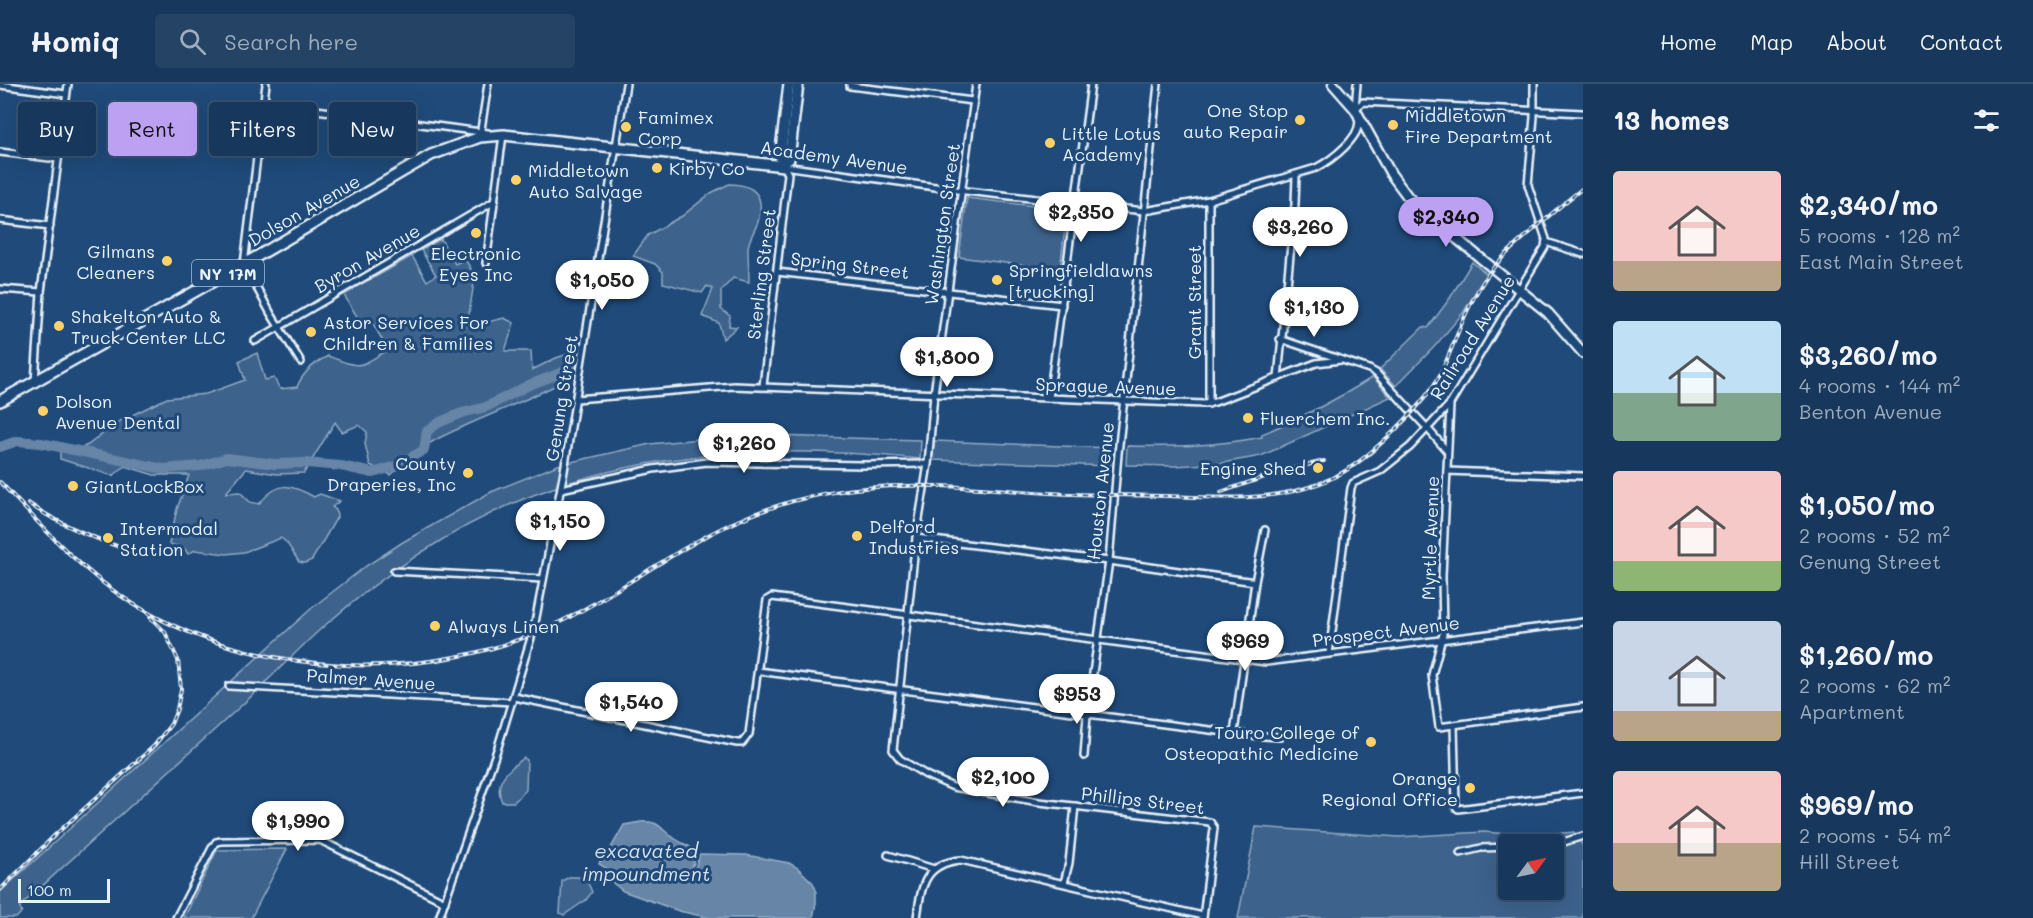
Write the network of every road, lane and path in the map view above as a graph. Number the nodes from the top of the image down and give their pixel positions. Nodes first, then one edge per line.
1 (68, 84) edge
2 (266, 84) edge
3 (488, 84) edge
4 (626, 84) edge
5 (789, 84) edge
6 (798, 84) edge
7 (850, 84) edge
8 (976, 84) edge
9 (1091, 84) edge
10 (1158, 84) edge
11 (1333, 84) edge
12 (1357, 84) edge
13 (1534, 84) edge
14 (0, 85) edge
15 (66, 94) junction
16 (973, 101) junction
17 (264, 102) edge
18 (1355, 109) junction
19 (317, 111) edge
20 (1534, 111) junction
21 (1583, 113) edge
22 (480, 135) junction
23 (504, 135) junction
24 (616, 148) junction
25 (0, 152) edge
26 (257, 156) edge
27 (58, 159) junction
28 (784, 164) junction
29 (1296, 176) junction
30 (962, 190) junction
31 (1209, 200) junction
32 (495, 201) junction
33 (1074, 204) junction
34 (1144, 211) junction
35 (0, 220) edge
36 (50, 226) junction
37 (1546, 242) junction
38 (1583, 254) edge
39 (486, 263) dead end
40 (244, 264) junction
41 (777, 272) junction
42 (0, 289) edge
43 (1519, 290) junction
44 (41, 292) junction
45 (948, 292) junction
46 (1062, 305) junction
47 (279, 326) junction
48 (1280, 339) junction
49 (255, 341) dead end
50 (1583, 353) edge
51 (1341, 360) junction
52 (301, 362) dead end
53 (1278, 378) junction
54 (35, 382) junction
55 (763, 386) junction
56 (934, 394) junction
57 (1049, 398) junction
58 (576, 399) junction
59 (0, 401) edge
60 (1125, 401) junction
61 (1209, 404) junction
62 (1450, 404) junction
63 (1428, 429) junction
64 (1447, 452) junction
65 (928, 464) junction
66 (1447, 471) junction
67 (1583, 476) edge
68 (561, 489) junction
69 (1265, 530) dead end
70 (916, 538) junction
71 (1109, 561) junction
72 (394, 571) dead end
73 (543, 579) junction
74 (1256, 582) junction
75 (908, 614) junction
76 (1583, 622) edge
77 (1097, 639) junction
78 (1441, 641) junction
79 (1329, 654) junction
80 (1244, 660) junction
81 (758, 671) junction
82 (229, 686) dead end
83 (899, 689) junction
84 (513, 699) junction
85 (1583, 708) edge
86 (1087, 715) junction
87 (1454, 725) junction
88 (1234, 733) junction
89 (1280, 737) dead end
90 (1084, 756) dead end
91 (1583, 793) edge
92 (1075, 806) junction
93 (1583, 836) edge
94 (1564, 842) edge
95 (1498, 847) edge
96 (1460, 853) dead end
97 (888, 855) dead end
98 (934, 869) junction
99 (1064, 883) junction
100 (445, 902) junction
101 (1203, 917) edge
102 (176, 918) edge
103 (439, 918) edge
104 (917, 918) edge

1 - 15 street
2 - 17 street
3 - 22 street
4 - 24 street, Genung Street
5 - 28 main road
6 - 28 main road
7 - 16 street
8 - 16 street, Washington Street
9 - 33 street
10 - 34 street, Houston Avenue
11 - 18 main road
12 - 18 street, Academy Avenue
13 - 20 street
14 - 15 street
15 - 27 street
16 - 30 street, Washington Street
18 - 20 street
18 - 29 street, Academy Avenue
18 - 43 main road
19 - 22 street
20 - 21 street
20 - 37 street
22 - 23 main road, Dolson Avenue / NY 17M
22 - 40 main road, Dolson Avenue / NY 17M
23 - 24 main road, Academy Avenue / NY 17M
23 - 32 street
24 - 28 main road, Academy Avenue / NY 17M
24 - 58 street, Genung Street
25 - 27 street
26 - 40 street
27 - 36 street
28 - 30 street, Academy Avenue
28 - 41 street, Sterling Street
29 - 31 street, Academy Avenue
29 - 48 street
30 - 33 street, Academy Avenue
30 - 45 street, Washington Street
31 - 34 street, Academy Avenue
31 - 61 street, Grant Street
32 - 39 street
32 - 47 street, Byron Avenue
33 - 34 street, Academy Avenue
33 - 46 street
34 - 60 street, Houston Avenue
35 - 36 street
36 - 44 street
37 - 38 street
37 - 43 street, Railroad Avenue
40 - 47 street
40 - 54 main road, Dolson Avenue / NY 17M
41 - 45 street, Spring Street
41 - 55 street, Sterling Street
42 - 44 street
43 - 50 main road
43 - 62 street, Railroad Avenue
44 - 54 street
45 - 46 street, Spring Street
45 - 56 street, Washington Street
46 - 57 street
47 - 49 street, Byron Avenue
47 - 52 street
48 - 51 street
48 - 53 street
51 - 53 street, Sprague Avenue
51 - 63 street
53 - 61 street, Sprague Avenue
54 - 59 main road, Dolson Avenue / NY 17M
55 - 56 street, Sprague Avenue
55 - 58 street, Sprague Avenue
56 - 57 street, Sprague Avenue
56 - 65 street, Washington Street
57 - 60 street, Sprague Avenue
58 - 68 street, Genung Street
60 - 61 street, Sprague Avenue
60 - 71 street, Houston Avenue
62 - 63 street, Railroad Avenue
62 - 64 street, Myrtle Avenue
63 - 64 street
63 - 79 street, Railroad Avenue
64 - 66 street, Myrtle Avenue
65 - 68 street
65 - 70 street, Washington Street
66 - 67 street
66 - 78 street, Myrtle Avenue
68 - 73 street, Genung Street
69 - 74 street
70 - 71 street
70 - 75 street, Washington Street
71 - 74 street
71 - 77 street, Houston Avenue
72 - 73 street
73 - 84 street, Genung Street
74 - 80 street
75 - 77 street, Prospect Avenue
75 - 81 street, Prospect Avenue
75 - 83 street, Washington Street
76 - 78 street, Prospect Avenue
77 - 80 street, Prospect Avenue
77 - 86 street, Houston Avenue
78 - 79 street, Prospect Avenue
78 - 87 street, Myrtle Avenue
79 - 80 street, Prospect Avenue
80 - 88 street
81 - 83 street
81 - 84 street
82 - 84 street, Palmer Avenue
83 - 86 street
83 - 92 street, Phillips Street
84 - 100 street, Genung Street
85 - 87 street
86 - 88 street
86 - 90 street, Houston Avenue
87 - 91 street
88 - 89 street
92 - 99 street
92 - 101 street, Phillips Street
93 - 94 street
95 - 96 street
97 - 98 street
98 - 99 street
98 - 104 street
99 - 101 street
100 - 102 street
100 - 103 street, Genung Street

